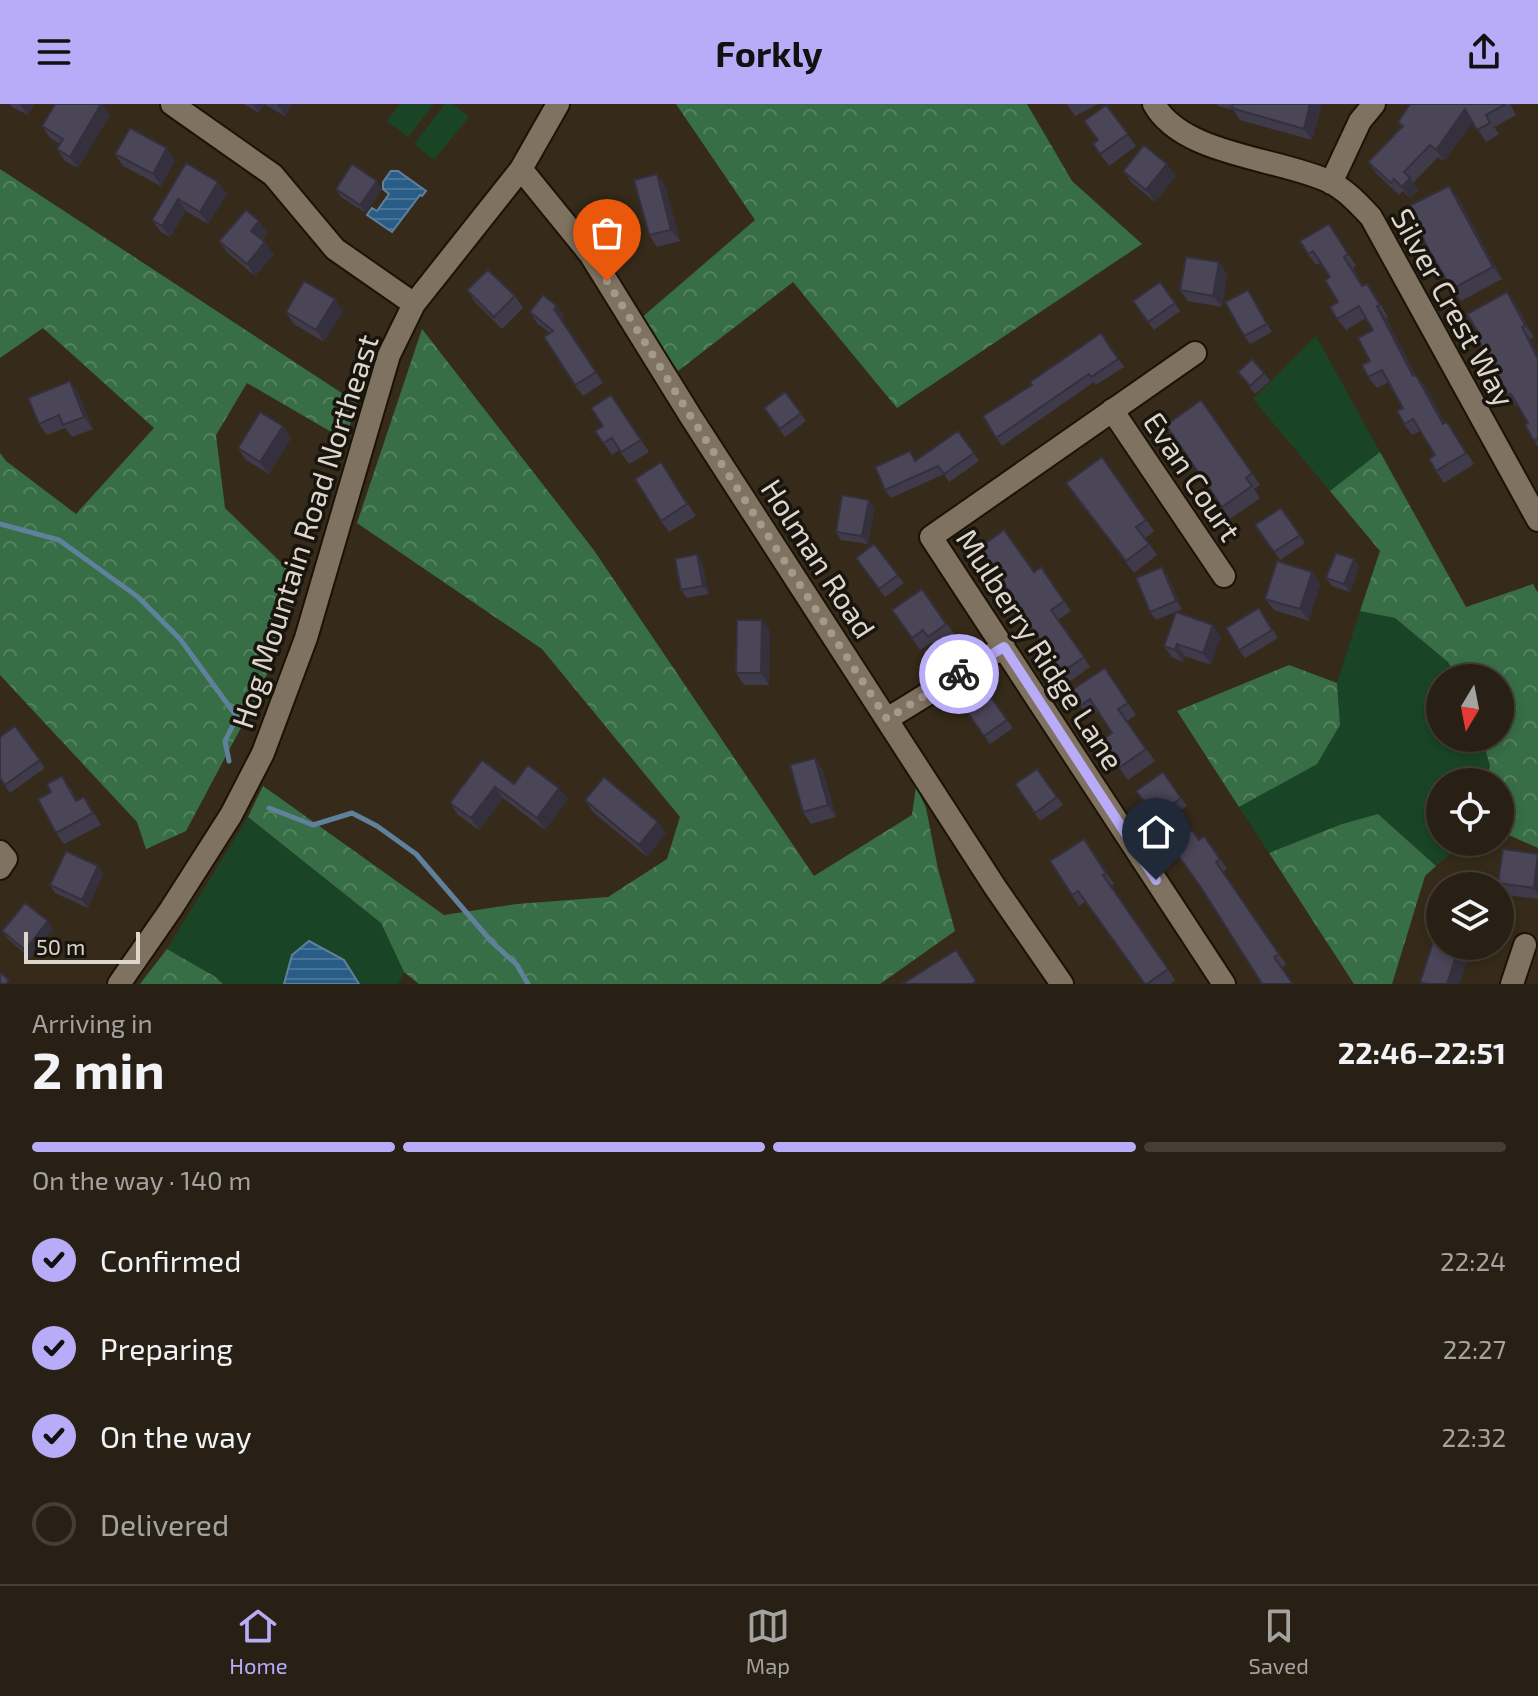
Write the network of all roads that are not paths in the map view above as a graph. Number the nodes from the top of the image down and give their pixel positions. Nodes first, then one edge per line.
1 (172, 104) edge
2 (558, 104) edge
3 (1154, 104) edge
4 (1374, 104) edge
5 (521, 169) junction
6 (1331, 183) junction
7 (414, 304) junction
8 (1195, 353) dead end
9 (1112, 410) junction
10 (1538, 520) edge
11 (1224, 576) dead end
12 (1004, 647) junction
13 (887, 719) junction
14 (0, 852) edge
15 (0, 868) edge
16 (1525, 945) dead end
17 (119, 984) edge
18 (1062, 984) edge
19 (1224, 984) edge
20 (1512, 984) edge

1 - 7 street
2 - 5 street, Hog Mountain Road Northeast
3 - 6 street, Silver Crest Way
4 - 6 street
5 - 7 street, Hog Mountain Road Northeast
5 - 13 street, Holman Road
6 - 10 street, Silver Crest Way
7 - 17 street, Hog Mountain Road Northeast
8 - 9 street, Mulberry Ridge Lane
9 - 11 street, Evan Court
9 - 12 street, Mulberry Ridge Lane
12 - 13 street
12 - 19 street, Mulberry Ridge Lane
13 - 18 street, Holman Road
14 - 15 street
16 - 20 street

